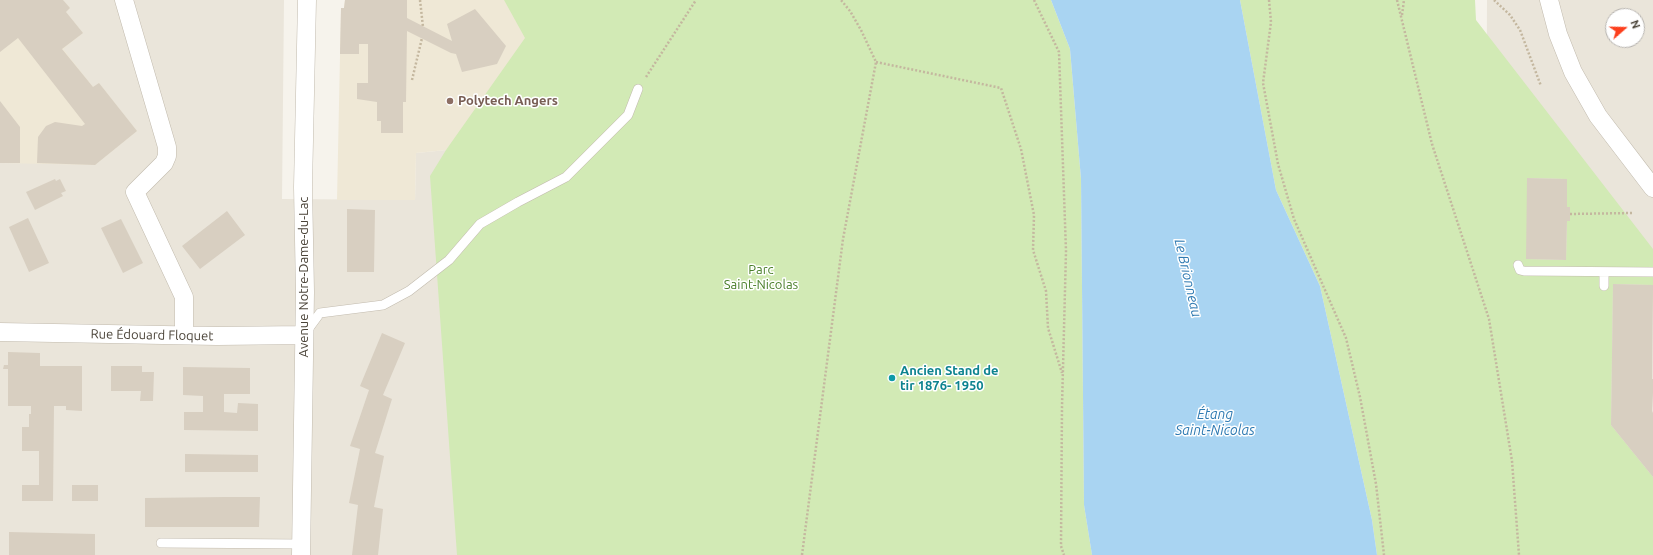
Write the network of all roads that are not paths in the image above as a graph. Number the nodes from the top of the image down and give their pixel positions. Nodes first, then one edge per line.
1 (124, 0) edge
2 (306, 0) edge
3 (1549, 0) edge
4 (638, 89) road end
5 (1653, 188) edge
6 (1518, 265) dead end
7 (1604, 272) junction
8 (1653, 272) edge
9 (1604, 286) dead end
10 (0, 332) edge
11 (184, 335) junction
12 (304, 335) junction
13 (161, 543) dead end
14 (301, 550) edge

1 - 11 street
2 - 12 street, Avenue Notre-Dame-du-Lac
3 - 5 street
4 - 12 lane
6 - 7 lane
7 - 8 lane
7 - 9 lane
10 - 11 street, Rue Édouard Floquet
11 - 12 street, Rue Édouard Floquet
12 - 14 street, Avenue Notre-Dame-du-Lac
13 - 14 lane

